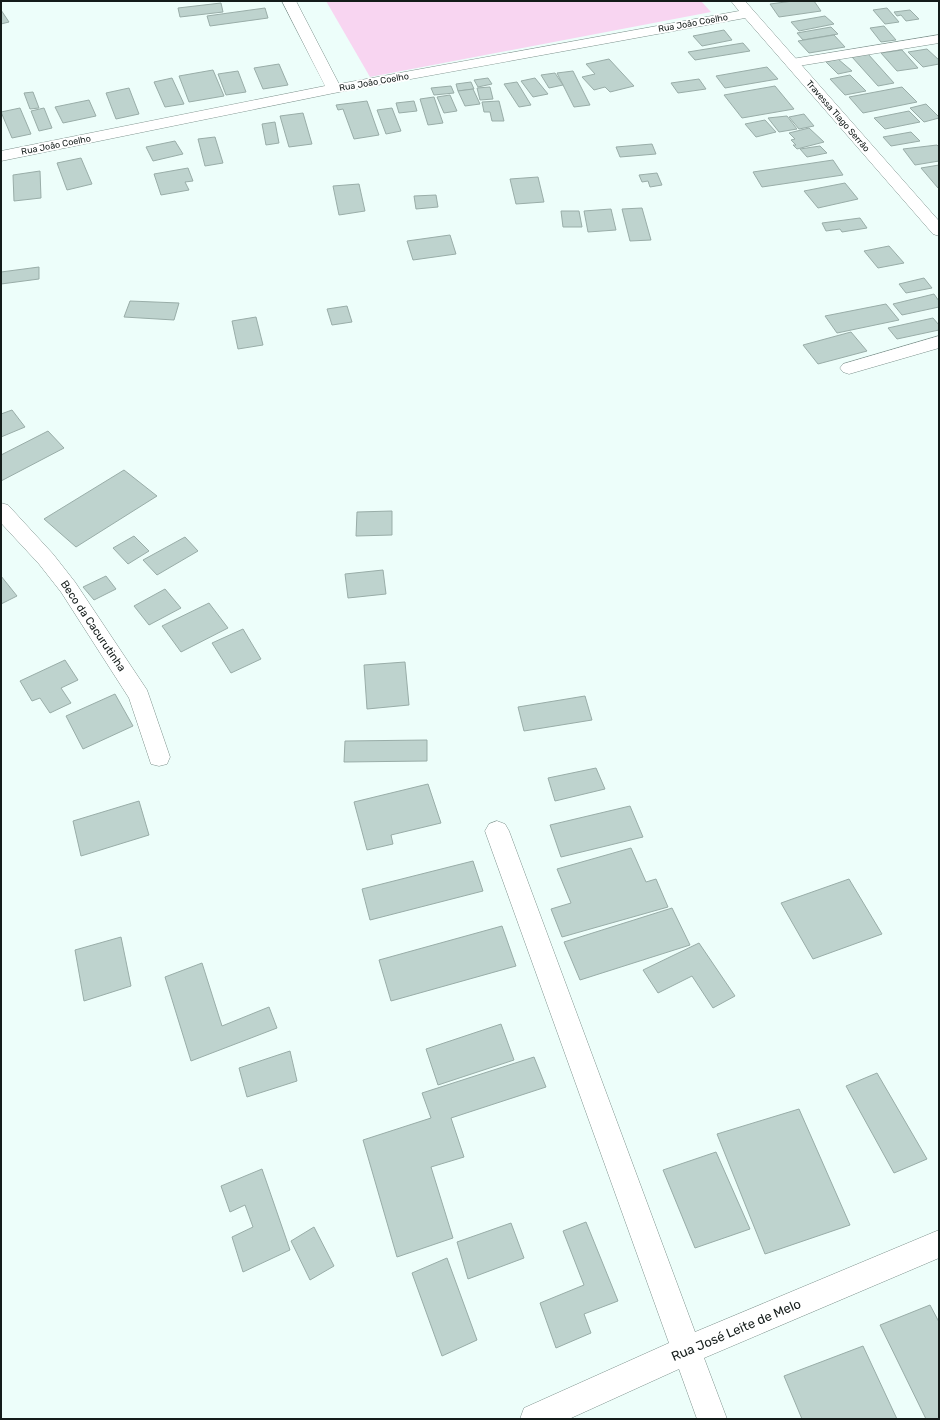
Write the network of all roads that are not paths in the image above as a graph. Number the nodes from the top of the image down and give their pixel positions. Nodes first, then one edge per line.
1 (289, 1) edge
2 (738, 1) edge
3 (748, 13) junction
4 (939, 39) edge
5 (792, 63) junction
6 (334, 89) junction
7 (1, 156) edge
8 (939, 231) edge
9 (939, 342) edge
10 (850, 368) dead end
11 (1, 510) edge
12 (158, 757) dead end
13 (497, 830) dead end
14 (939, 1244) edge
15 (687, 1350) junction
16 (535, 1419) edge
17 (712, 1419) edge

1 - 6 street
2 - 3 street, Travessa Tiago Serrão
3 - 5 street, Travessa Tiago Serrão
3 - 6 street, Rua João Coelho
4 - 5 lane
5 - 8 street, Travessa Tiago Serrão
6 - 7 street, Rua João Coelho
9 - 10 street
11 - 12 street, Beco da Cacurutinha
13 - 15 street
14 - 15 street, Rua José Leite de Melo
15 - 16 street, Rua José Leite de Melo
15 - 17 street

